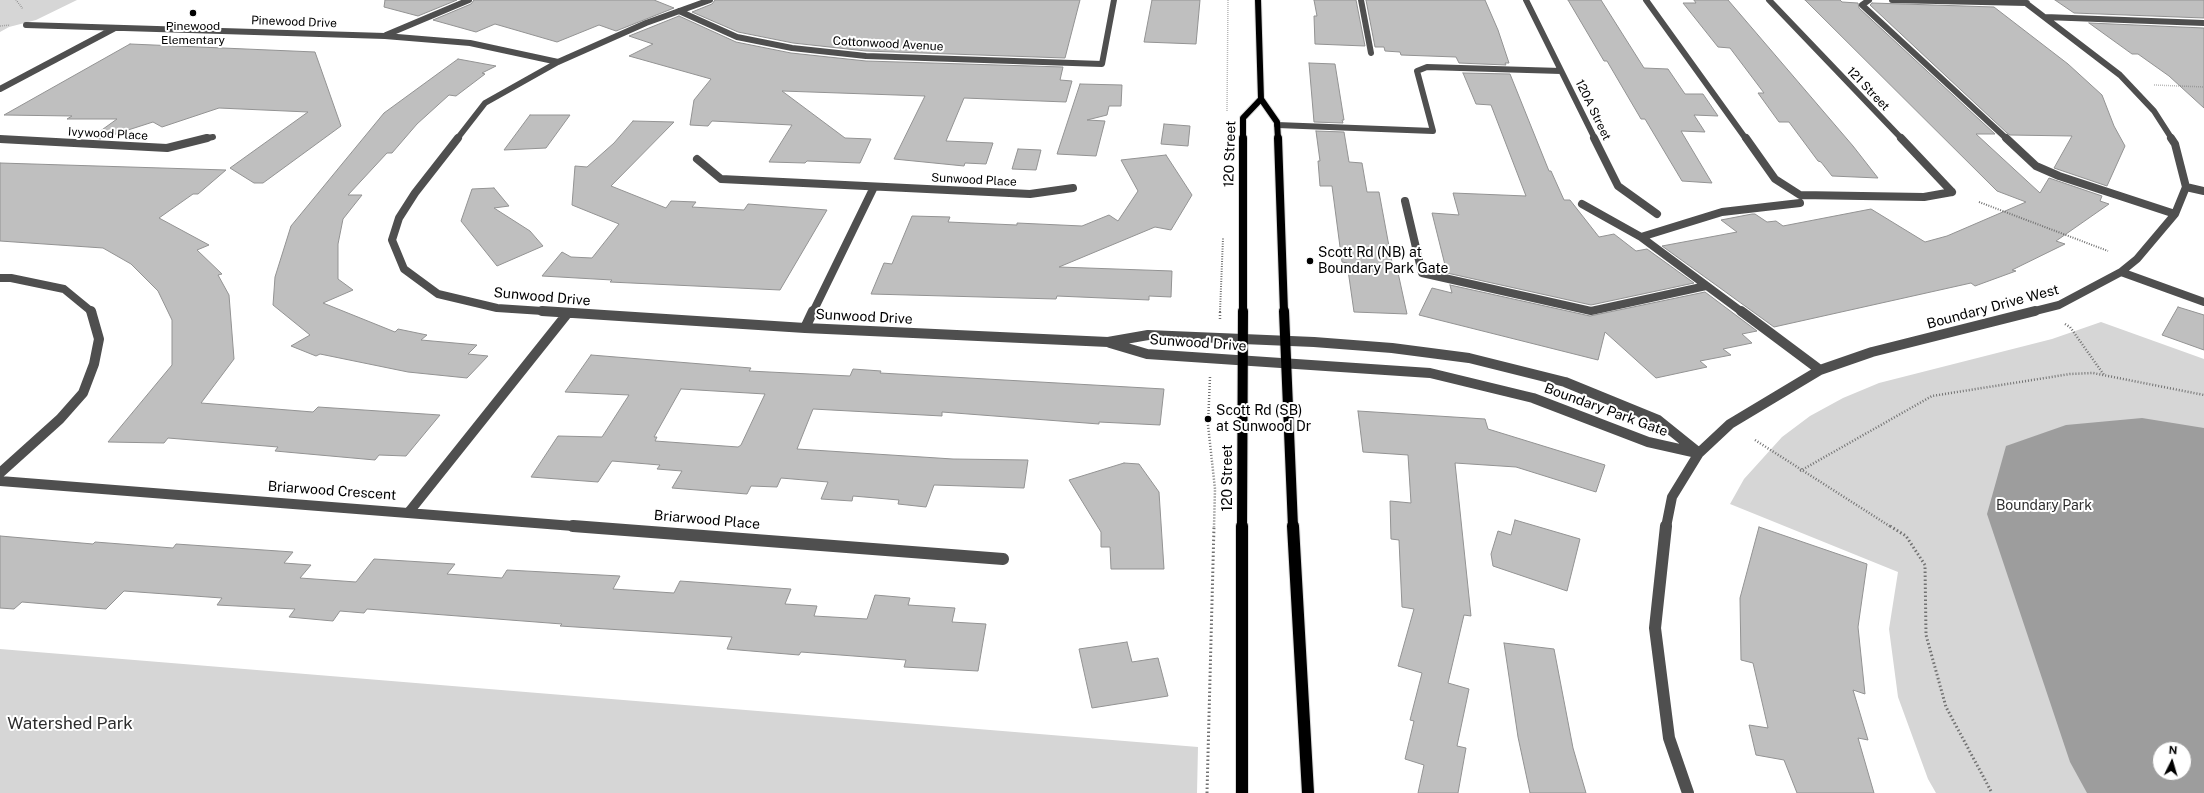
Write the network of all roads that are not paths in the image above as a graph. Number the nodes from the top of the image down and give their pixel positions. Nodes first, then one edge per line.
1 (469, 0) edge
2 (710, 0) edge
3 (1114, 0) edge
4 (1258, 0) edge
5 (1360, 0) edge
6 (1526, 0) edge
7 (1646, 0) edge
8 (1769, 0) edge
9 (1869, 0) edge
10 (1892, 0) edge
11 (2024, 2) edge
12 (679, 11) junction
13 (2045, 17) junction
14 (2204, 23) edge
15 (26, 25) dead end
16 (117, 27) junction
17 (385, 36) junction
18 (1371, 53) dead end
19 (558, 62) junction
20 (1561, 71) junction
21 (0, 89) edge
22 (1261, 99) junction
23 (1277, 125) junction
24 (213, 137) dead end
25 (0, 139) edge
26 (697, 159) dead end
27 (874, 187) junction
28 (2186, 187) junction
29 (1073, 188) dead end
30 (2204, 191) edge
31 (1405, 201) dead end
32 (1800, 203) dead end
33 (1582, 204) dead end
34 (1658, 214) dead end
35 (2175, 214) junction
36 (1641, 237) junction
37 (2121, 272) junction
38 (0, 278) edge
39 (1706, 286) junction
40 (2204, 302) edge
41 (567, 314) junction
42 (805, 328) junction
43 (1243, 339) junction
44 (1286, 341) junction
45 (1108, 342) junction
46 (1243, 360) junction
47 (1287, 363) junction
48 (1820, 370) junction
49 (1699, 453) junction
50 (0, 474) edge
51 (0, 481) edge
52 (409, 512) junction
53 (1003, 559) dead end
54 (1242, 793) edge
55 (1308, 793) edge
56 (1688, 793) edge

1 - 17 street
2 - 12 street, Sunwood Drive
3 - 12 street, Cottonwood Avenue
4 - 22 main road
5 - 18 street
6 - 20 street, 120A Street
7 - 8 street, 121 Street
9 - 35 street
10 - 11 street
11 - 13 street
12 - 19 street, Sunwood Drive
13 - 14 street
13 - 28 street
15 - 16 street, Pinewood Drive
16 - 17 street, Pinewood Drive
16 - 21 street
17 - 19 street, Pinewood Drive
19 - 41 street, Sunwood Drive
20 - 23 street
20 - 34 street, 120A Street
22 - 23 main road
22 - 43 main road, 120 Street
23 - 44 main road
24 - 25 street, Ivywood Place
26 - 27 street, Sunwood Place
27 - 29 street, Sunwood Place
27 - 42 street
28 - 30 street
28 - 35 street, Boundary Drive West
31 - 39 street
32 - 36 street
33 - 36 street
35 - 37 street, Boundary Drive West
36 - 39 street
37 - 40 street
37 - 48 street, Boundary Drive West
38 - 50 street
39 - 48 street
41 - 42 street, Sunwood Drive
41 - 52 street, Briarwood Crescent
42 - 45 street, Sunwood Drive
43 - 44 street, Sunwood Drive
43 - 45 street, Sunwood Drive
43 - 46 main road, 120 Street
44 - 47 main road
44 - 49 street, Boundary Park Gate
45 - 46 street, Sunwood Drive
46 - 47 street, Sunwood Drive
46 - 54 main road, 120 Street
47 - 49 street, Boundary Park Gate
47 - 55 main road
48 - 49 street, Boundary Drive West
49 - 56 street, Boundary Drive West
51 - 52 street, Briarwood Crescent
52 - 53 street, Briarwood Place

